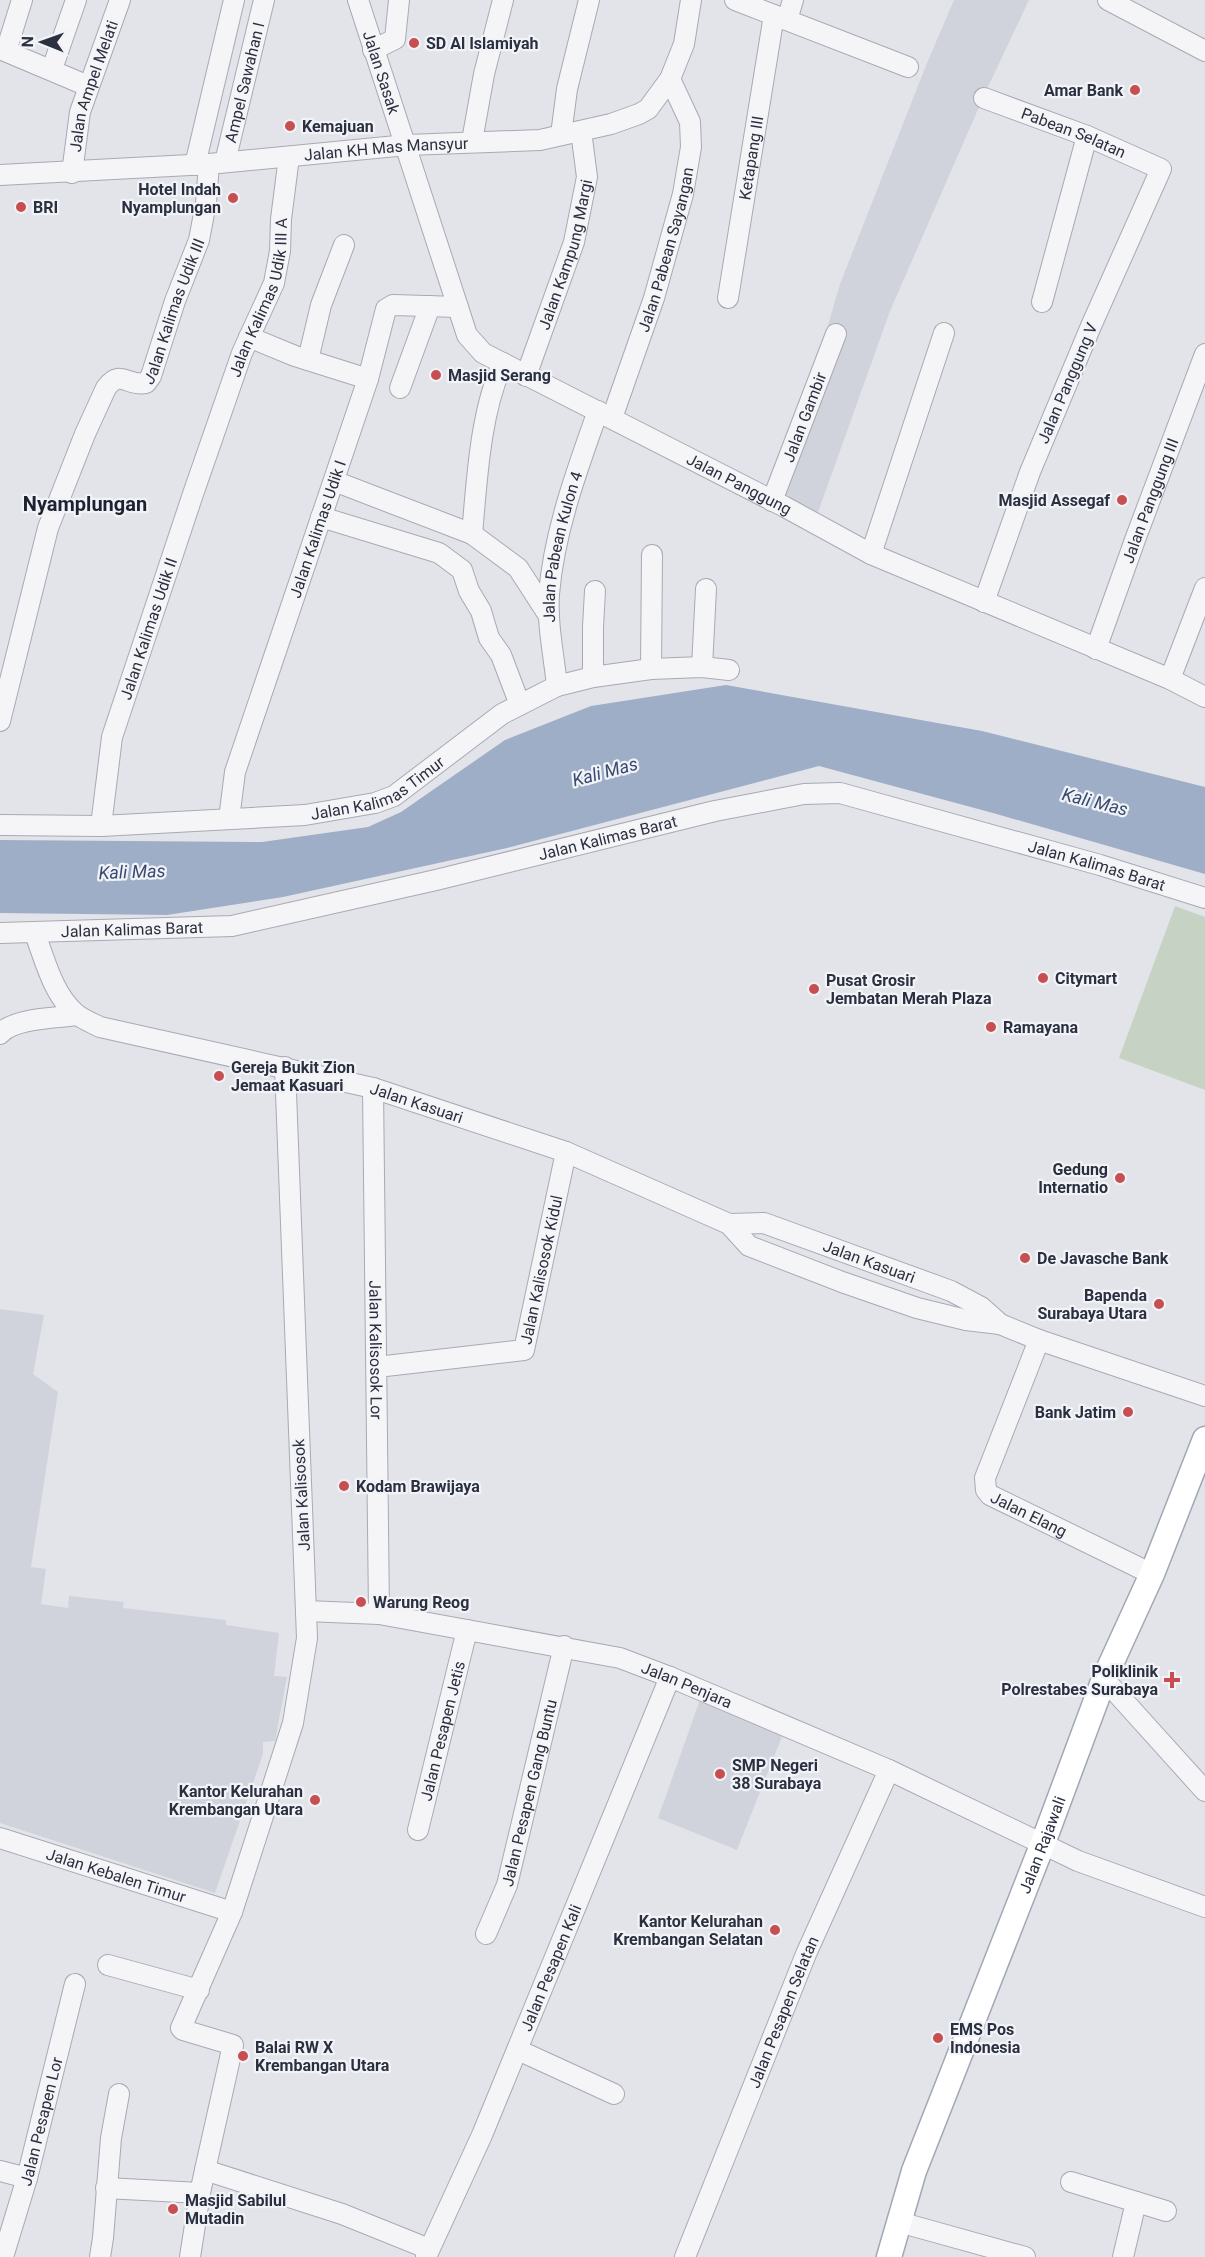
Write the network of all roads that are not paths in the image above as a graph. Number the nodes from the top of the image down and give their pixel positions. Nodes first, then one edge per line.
1 (22, 0) edge
2 (76, 0) edge
3 (120, 0) edge
4 (234, 0) edge
5 (264, 0) edge
6 (358, 0) edge
7 (399, 0) edge
8 (503, 0) edge
9 (589, 0) edge
10 (691, 0) edge
11 (735, 0) edge
12 (793, 0) edge
13 (1108, 0) edge
14 (781, 18) junction
15 (3, 50) edge
16 (373, 50) junction
17 (1205, 51) edge
18 (908, 67) dead end
19 (52, 69) junction
20 (670, 79) junction
21 (88, 86) junction
22 (984, 98) dead end
23 (581, 131) junction
24 (561, 135) junction
25 (1088, 136) junction
26 (472, 141) junction
27 (406, 145) junction
28 (289, 157) junction
29 (210, 164) junction
30 (1161, 169) joint
31 (72, 172) junction
32 (0, 176) edge
33 (344, 245) dead end
34 (728, 298) dead end
35 (1042, 302) dead end
36 (430, 306) junction
37 (458, 307) junction
38 (944, 333) dead end
39 (836, 334) dead end
40 (249, 337) junction
41 (1205, 354) edge
42 (308, 360) junction
43 (503, 363) junction
44 (526, 376) junction
45 (368, 379) junction
46 (400, 388) dead end
47 (605, 415) junction
48 (214, 437) joint
49 (334, 481) junction
50 (772, 501) junction
51 (321, 518) junction
52 (472, 534) junction
53 (871, 554) junction
54 (652, 555) dead end
55 (1205, 588) edge
56 (706, 589) dead end
57 (595, 591) dead end
58 (984, 602) junction
59 (549, 616) junction
60 (1096, 649) junction
61 (702, 667) junction
62 (651, 669) junction
63 (729, 670) dead end
64 (593, 677) junction
65 (1170, 679) junction
66 (557, 686) junction
67 (1205, 697) edge
68 (520, 705) junction
69 (0, 721) edge
70 (229, 819) junction
71 (0, 825) edge
72 (101, 826) junction
73 (1205, 898) edge
74 (0, 933) edge
75 (35, 933) junction
76 (77, 1015) junction
77 (0, 1034) edge
78 (285, 1067) junction
79 (373, 1088) junction
80 (566, 1152) junction
81 (729, 1224) junction
82 (1000, 1324) junction
83 (1039, 1341) junction
84 (377, 1367) junction
85 (1205, 1396) edge
86 (1205, 1439) edge
87 (1152, 1574) junction
88 (306, 1611) junction
89 (379, 1614) junction
90 (467, 1630) junction
91 (564, 1646) junction
92 (670, 1677) junction
93 (1104, 1679) junction
94 (889, 1770) junction
95 (1205, 1791) edge
96 (418, 1830) dead end
97 (0, 1838) edge
98 (1043, 1843) junction
99 (1205, 1907) edge
100 (232, 1912) junction
101 (486, 1934) dead end
102 (108, 1965) dead end
103 (75, 1984) dead end
104 (199, 1990) junction
105 (518, 2050) junction
106 (119, 2094) dead end
107 (614, 2094) dead end
108 (205, 2170) junction
109 (0, 2171) edge
110 (27, 2178) junction
111 (1071, 2182) dead end
112 (106, 2188) junction
113 (200, 2193) junction
114 (1136, 2202) junction
115 (1166, 2211) dead end
116 (899, 2222) junction
117 (427, 2253) edge
118 (3, 2257) edge
119 (100, 2257) edge
120 (189, 2257) edge
121 (685, 2257) edge
122 (889, 2257) edge
123 (1025, 2257) edge
124 (1123, 2257) edge

1 - 15 street
2 - 19 street
3 - 21 street, Jalan Ampel Melati
4 - 29 street
5 - 29 street, Ampel Sawahan I
6 - 16 street, Jalan Sasak
7 - 16 street
8 - 26 street
9 - 24 street
10 - 20 street, Jalan KH Mas Mansyur
11 - 14 street
12 - 14 street, Ketapang III
13 - 17 street
14 - 18 street
14 - 34 street, Ketapang III
15 - 19 street
16 - 27 street, Jalan Sasak
19 - 21 street
20 - 23 street, Jalan KH Mas Mansyur
20 - 47 street, Jalan Pabean Sayangan
21 - 31 street, Jalan Ampel Melati
22 - 25 street, Pabean Selatan
23 - 24 street, Jalan KH Mas Mansyur
23 - 44 street, Jalan Kampung Margi
24 - 26 street, Jalan KH Mas Mansyur
25 - 30 street, Pabean Selatan
25 - 35 street
26 - 27 street, Jalan KH Mas Mansyur
27 - 28 street, Jalan KH Mas Mansyur
27 - 37 street, Jalan Panggung
28 - 29 street, Jalan KH Mas Mansyur
28 - 40 street, Jalan Kalimas Udik III A
29 - 31 street, Jalan KH Mas Mansyur
29 - 69 street, Jalan Kalimas Udik III
30 - 58 street, Jalan Panggung V
31 - 32 street, Jalan KH Mas Mansyur
33 - 42 street
36 - 37 street, Jalan Kalimas Udik I
36 - 45 street, Jalan Kalimas Udik I
36 - 46 street
37 - 43 street, Jalan Panggung
38 - 53 street
39 - 50 street, Jalan Gambir
40 - 42 street
40 - 48 street, Jalan Kalimas Udik III A
41 - 60 street, Jalan Panggung III
42 - 45 street
43 - 44 street, Jalan Panggung
43 - 52 street
44 - 47 street, Jalan Panggung
45 - 49 street, Jalan Kalimas Udik I
47 - 50 street, Jalan Panggung
47 - 59 street, Jalan Pabean Kulon 4
48 - 72 street, Jalan Kalimas Udik II
49 - 51 street, Jalan Kalimas Udik I
49 - 52 street
50 - 53 street, Jalan Panggung
51 - 68 street
51 - 70 street, Jalan Kalimas Udik I
52 - 59 street
53 - 58 street, Jalan Panggung
54 - 62 street
55 - 65 street
56 - 61 street
57 - 64 street
58 - 60 street, Jalan Panggung
59 - 66 street, Jalan Pabean Kulon 4
60 - 65 street, Jalan Panggung
61 - 62 street, Jalan Kalimas Timur
61 - 63 street, Jalan Kalimas Timur
62 - 64 street, Jalan Kalimas Timur
64 - 66 street, Jalan Kalimas Timur
65 - 67 street, Jalan Panggung
66 - 68 street, Jalan Kalimas Timur
68 - 70 street, Jalan Kalimas Timur
70 - 72 street, Jalan Kalimas Timur
71 - 72 street, Jalan Kalimas Timur
73 - 75 street, Jalan Kalimas Barat
74 - 75 street, Jalan Kalimas Barat
75 - 76 street, Jalan Kasuari
76 - 77 street
76 - 78 street, Jalan Kasuari
78 - 79 street, Jalan Kasuari
78 - 88 street, Jalan Kalisosok
79 - 80 street, Jalan Kasuari
79 - 84 street, Jalan Kalisosok Lor
80 - 81 street, Jalan Kasuari
80 - 84 street, Jalan Kalisosok Kidul
81 - 82 street, Jalan Kasuari
81 - 82 street, Jalan Kasuari
82 - 83 street, Jalan Kasuari
83 - 85 street, Jalan Kasuari
83 - 87 street, Jalan Elang
84 - 89 street, Jalan Kalisosok Lor
86 - 87 main road, Jalan Rajawali
87 - 93 main road, Jalan Rajawali
88 - 89 street, Jalan Penjara
88 - 100 street, Jalan Kalisosok
89 - 90 street, Jalan Penjara
90 - 91 street, Jalan Penjara
90 - 96 street, Jalan Pesapen Jetis
91 - 92 street, Jalan Penjara
91 - 101 street, Jalan Pesapen Gang Buntu
92 - 94 street, Jalan Penjara
92 - 105 street, Jalan Pesapen Kali
93 - 95 street
93 - 98 main road, Jalan Rajawali
94 - 98 street, Jalan Penjara
94 - 121 street, Jalan Pesapen Selatan
97 - 100 street, Jalan Kebalen Timur
98 - 99 street, Jalan Penjara
98 - 116 main road, Jalan Rajawali
100 - 104 street
102 - 104 street
103 - 110 street, Jalan Pesapen Lor
104 - 108 street
105 - 107 street
105 - 117 street, Jalan Pesapen Kali
106 - 112 street
108 - 113 street
108 - 117 street
109 - 110 street
110 - 118 street, Jalan Pesapen Lor
111 - 114 street
112 - 113 street
112 - 119 street
113 - 120 street
114 - 115 street
114 - 124 street
116 - 122 main road, Jalan Rajawali
116 - 123 street

